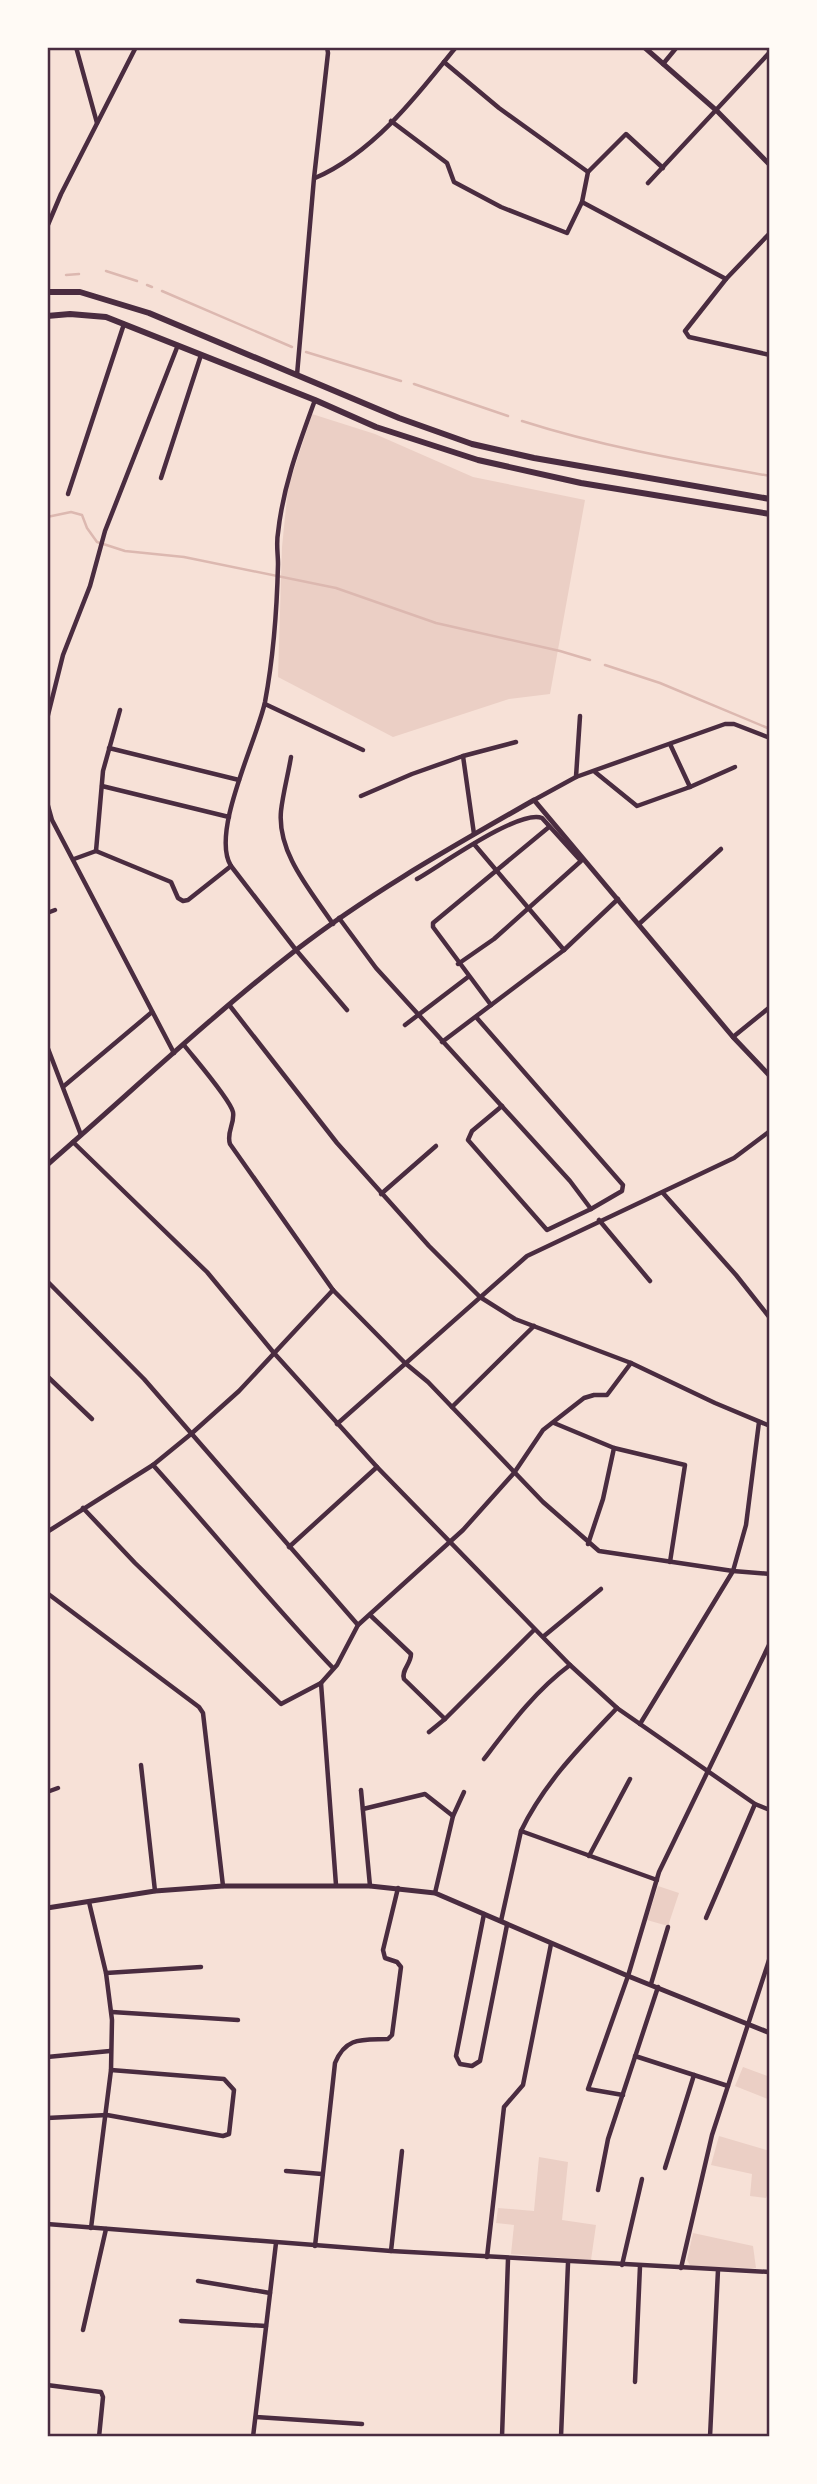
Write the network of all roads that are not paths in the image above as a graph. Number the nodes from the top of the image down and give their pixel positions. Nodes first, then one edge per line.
1 (76, 47) edge
2 (136, 47) edge
3 (327, 47) edge
4 (456, 47) edge
5 (644, 47) edge
6 (677, 47) edge
7 (770, 52) edge
8 (444, 62) junction
9 (662, 65) junction
10 (717, 111) junction
11 (391, 121) junction
12 (97, 123) junction
13 (770, 165) edge
14 (663, 168) junction
15 (588, 172) junction
16 (314, 178) junction
17 (648, 183) dead end
18 (582, 202) junction
19 (47, 227) edge
20 (770, 233) edge
21 (726, 279) junction
22 (47, 292) edge
23 (47, 310) edge
24 (58, 314) junction
25 (47, 316) edge
26 (124, 324) junction
27 (178, 345) junction
28 (201, 355) junction
29 (770, 355) edge
30 (297, 376) junction
31 (315, 400) junction
32 (161, 478) dead end
33 (68, 494) dead end
34 (770, 499) edge
35 (770, 514) edge
36 (265, 704) junction
37 (120, 710) dead end
38 (580, 716) dead end
39 (47, 719) edge
40 (770, 738) edge
41 (516, 742) dead end
42 (670, 744) junction
43 (110, 748) junction
44 (363, 750) dead end
45 (463, 756) junction
46 (291, 757) dead end
47 (735, 766) dead end
48 (595, 772) junction
49 (576, 777) junction
50 (239, 780) junction
51 (102, 786) junction
52 (690, 787) junction
53 (361, 796) dead end
54 (534, 800) junction
55 (47, 802) edge
56 (229, 817) junction
57 (50, 822) edge
58 (549, 827) junction
59 (474, 834) junction
60 (474, 844) junction
61 (721, 849) dead end
62 (96, 851) junction
63 (74, 859) junction
64 (232, 866) junction
65 (497, 871) junction
66 (417, 880) dead end
67 (618, 899) junction
68 (528, 908) junction
69 (55, 910) dead end
70 (47, 913) edge
71 (340, 918) junction
72 (333, 924) junction
73 (639, 924) junction
74 (296, 950) junction
75 (564, 950) junction
76 (458, 964) junction
77 (468, 977) junction
78 (491, 1005) junction
79 (230, 1006) junction
80 (770, 1007) edge
81 (347, 1010) dead end
82 (152, 1012) junction
83 (418, 1015) junction
84 (476, 1017) junction
85 (405, 1025) dead end
86 (733, 1037) junction
87 (442, 1042) junction
88 (184, 1045) junction
89 (47, 1046) edge
90 (174, 1053) junction
91 (770, 1076) edge
92 (64, 1086) junction
93 (502, 1106) junction
94 (770, 1130) edge
95 (82, 1135) junction
96 (74, 1142) junction
97 (436, 1146) dead end
98 (47, 1165) edge
99 (663, 1193) junction
100 (381, 1194) junction
101 (592, 1209) junction
102 (599, 1220) junction
103 (47, 1281) edge
104 (650, 1281) dead end
105 (333, 1290) junction
106 (480, 1297) junction
107 (770, 1318) edge
108 (534, 1326) junction
109 (274, 1353) junction
110 (405, 1363) junction
111 (631, 1363) junction
112 (47, 1376) edge
113 (452, 1407) junction
114 (92, 1419) dead end
115 (759, 1422) junction
116 (554, 1423) junction
117 (337, 1424) junction
118 (770, 1426) edge
119 (191, 1434) junction
120 (614, 1448) junction
121 (153, 1465) junction
122 (377, 1467) junction
123 (514, 1473) junction
124 (83, 1507) junction
125 (47, 1532) edge
126 (449, 1542) junction
127 (588, 1544) junction
128 (289, 1547) junction
129 (670, 1562) junction
130 (733, 1571) junction
131 (770, 1574) edge
132 (601, 1588) dead end
133 (47, 1593) edge
134 (370, 1615) junction
135 (358, 1625) junction
136 (534, 1630) junction
137 (544, 1636) junction
138 (770, 1643) edge
139 (570, 1665) junction
140 (333, 1668) junction
141 (321, 1683) junction
142 (617, 1708) junction
143 (445, 1719) junction
144 (640, 1724) junction
145 (429, 1732) dead end
146 (484, 1759) dead end
147 (141, 1765) dead end
148 (706, 1771) junction
149 (630, 1779) dead end
150 (58, 1788) dead end
151 (361, 1790) dead end
152 (47, 1792) edge
153 (464, 1792) dead end
154 (754, 1804) junction
155 (363, 1809) junction
156 (770, 1810) edge
157 (453, 1816) junction
158 (521, 1831) junction
159 (589, 1856) junction
160 (657, 1880) junction
161 (336, 1885) junction
162 (223, 1886) junction
163 (370, 1886) junction
164 (398, 1888) junction
165 (155, 1891) junction
166 (435, 1893) junction
167 (89, 1902) junction
168 (47, 1908) edge
169 (484, 1914) junction
170 (706, 1918) dead end
171 (504, 1923) junction
172 (668, 1927) dead end
173 (551, 1944) junction
174 (770, 1957) edge
175 (201, 1967) dead end
176 (106, 1973) junction
177 (628, 1976) junction
178 (651, 1984) junction
179 (658, 1987) junction
180 (112, 2012) junction
181 (238, 2021) dead end
182 (750, 2025) junction
183 (770, 2033) edge
184 (110, 2051) junction
185 (635, 2056) junction
186 (47, 2057) edge
187 (111, 2070) junction
188 (694, 2075) junction
189 (728, 2086) junction
190 (623, 2095) junction
191 (107, 2115) junction
192 (47, 2118) edge
193 (402, 2151) dead end
194 (665, 2168) dead end
195 (286, 2171) dead end
196 (322, 2174) junction
197 (642, 2179) dead end
198 (598, 2190) dead end
199 (47, 2224) edge
200 (91, 2228) junction
201 (106, 2229) junction
202 (276, 2243) junction
203 (315, 2246) junction
204 (391, 2251) junction
205 (487, 2258) junction
206 (508, 2259) junction
207 (568, 2263) junction
208 (622, 2265) junction
209 (640, 2266) junction
210 (681, 2268) junction
211 (718, 2270) junction
212 (770, 2272) edge
213 (198, 2281) dead end
214 (270, 2293) junction
215 (181, 2321) dead end
216 (266, 2326) junction
217 (83, 2330) dead end
218 (635, 2382) dead end
219 (47, 2385) edge
220 (256, 2417) junction
221 (362, 2424) dead end
222 (99, 2437) edge
223 (253, 2437) edge
224 (502, 2437) edge
225 (561, 2437) edge
226 (710, 2437) edge

1 - 12 street
2 - 12 street
3 - 16 street
4 - 8 street
5 - 9 street
6 - 9 street
7 - 10 street
8 - 11 street
8 - 15 street
9 - 10 street
10 - 13 street
10 - 14 street
11 - 16 street
11 - 18 street
12 - 19 street
14 - 15 street
14 - 17 street
15 - 18 street
16 - 30 street
18 - 21 street
20 - 21 street
21 - 29 street
22 - 30 main road
23 - 24 main road
24 - 25 main road
24 - 26 main road
26 - 27 main road
26 - 33 street
27 - 28 main road
27 - 39 street
28 - 31 main road
28 - 32 street
30 - 34 main road
31 - 35 main road
31 - 36 street
36 - 44 street
36 - 50 street
37 - 43 street
38 - 49 street
40 - 42 street
41 - 45 street
42 - 48 street
42 - 52 street
43 - 50 street
43 - 51 street
45 - 53 street
45 - 59 street
46 - 72 street
47 - 52 street
48 - 49 street
48 - 52 street
49 - 54 street
50 - 56 street
51 - 56 street
51 - 62 street
54 - 59 street
54 - 67 street
55 - 57 street
56 - 64 street
57 - 63 street
58 - 60 street
58 - 65 street
58 - 68 street
59 - 71 street
60 - 65 street
60 - 66 street
61 - 73 street
62 - 63 street
62 - 64 street
63 - 82 street
64 - 74 street
65 - 68 street
65 - 76 street
67 - 73 street
67 - 75 street
68 - 75 street
68 - 76 street
69 - 70 street
71 - 72 street
71 - 83 street
72 - 74 street
73 - 86 street
74 - 79 street
74 - 81 street
75 - 78 street
76 - 77 street
77 - 78 street
77 - 83 street
78 - 84 street
79 - 88 street
79 - 100 street
80 - 86 street
82 - 90 street
82 - 92 street
83 - 85 street
83 - 87 street
84 - 87 street
84 - 101 street
86 - 91 street
87 - 93 street
88 - 90 street
88 - 105 street
89 - 92 street
90 - 95 street
92 - 95 street
93 - 101 street
93 - 101 street
94 - 99 street
95 - 96 street
96 - 98 street
96 - 109 street
97 - 100 street
99 - 102 street
99 - 107 street
100 - 106 street
102 - 104 street
102 - 106 street
103 - 119 street
105 - 109 street
105 - 110 street
106 - 108 street
106 - 110 street
108 - 111 street
108 - 113 street
109 - 117 street
109 - 119 street
110 - 113 street
110 - 117 street
111 - 115 street
111 - 116 street
112 - 114 street
113 - 123 street
115 - 118 street
115 - 130 street
116 - 120 street
116 - 123 street
117 - 122 street
119 - 121 street
119 - 128 street
120 - 127 street
120 - 129 street
121 - 124 street
121 - 140 street
122 - 126 street
122 - 128 street
123 - 126 street
123 - 127 street
124 - 125 street
124 - 141 street
126 - 134 street
126 - 136 street
127 - 129 street
128 - 135 street
129 - 130 street
130 - 131 street
130 - 144 street
132 - 137 street
133 - 162 street
134 - 135 street
134 - 143 street
135 - 140 street
136 - 137 street
136 - 143 street
137 - 139 street
138 - 148 street
139 - 142 street
139 - 146 street
140 - 141 street
141 - 161 street
142 - 144 street
142 - 158 street
143 - 145 street
144 - 148 street
147 - 165 street
148 - 154 street
148 - 160 street
149 - 159 street
150 - 152 street
151 - 155 street
153 - 157 street
154 - 156 street
154 - 170 street
155 - 157 street
155 - 163 street
157 - 166 street
158 - 159 street
158 - 171 street
159 - 160 street
160 - 177 street
161 - 162 street
161 - 163 street
162 - 165 street
163 - 164 street
164 - 166 street
164 - 196 street
165 - 167 street
166 - 169 street
167 - 168 street
167 - 176 street
169 - 171 street
169 - 171 street
171 - 173 street
172 - 178 street
173 - 177 street
173 - 205 street
174 - 182 street
175 - 176 street
176 - 180 street
177 - 178 street
177 - 190 street
178 - 179 street
179 - 182 street
179 - 185 street
180 - 181 street
180 - 184 street
182 - 183 street
182 - 189 street
184 - 186 street
184 - 187 street
185 - 188 street
185 - 190 street
187 - 191 street
187 - 191 street
188 - 189 street
188 - 194 street
189 - 210 street
190 - 198 street
191 - 192 street
191 - 200 street
193 - 204 street
195 - 196 street
196 - 203 street
197 - 208 street
199 - 200 street
200 - 201 street
201 - 202 street
201 - 217 street
202 - 203 street
202 - 214 street
203 - 204 street
204 - 205 street
205 - 206 street
206 - 207 street
206 - 224 street
207 - 208 street
207 - 225 street
208 - 209 street
209 - 210 street
209 - 218 street
210 - 211 street
211 - 212 street
211 - 226 street
213 - 214 street
214 - 216 street
215 - 216 street
216 - 220 street
219 - 222 street
220 - 221 street
220 - 223 street

